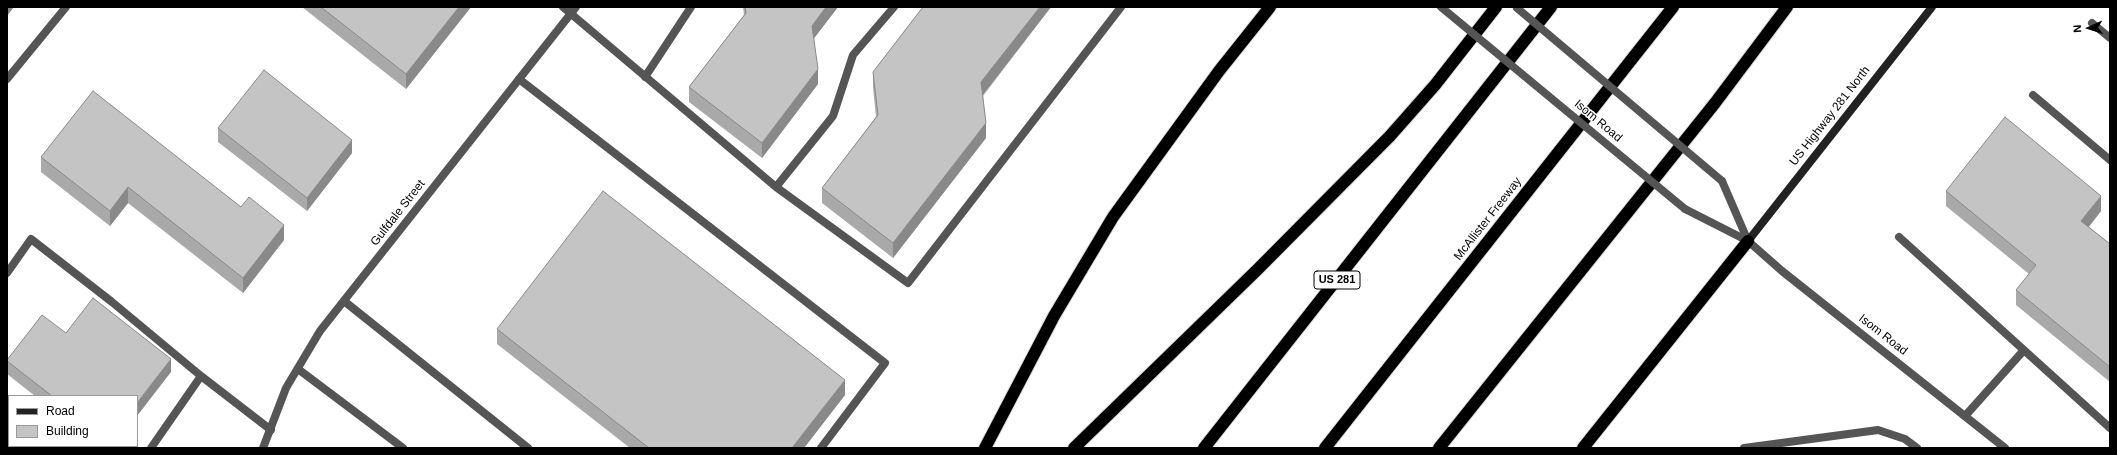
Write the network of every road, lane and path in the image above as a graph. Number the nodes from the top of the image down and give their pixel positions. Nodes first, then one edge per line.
1 (66, 7) edge
2 (563, 7) edge
3 (691, 7) edge
4 (894, 7) edge
5 (1121, 7) edge
6 (1270, 7) edge
7 (1441, 7) edge
8 (1496, 7) edge
9 (1515, 7) edge
10 (1551, 7) edge
11 (1673, 7) edge
12 (1787, 7) edge
13 (1932, 7) edge
14 (573, 10) edge
15 (2092, 22) dead end
16 (2110, 38) edge
17 (645, 77) junction
18 (7, 79) edge
19 (519, 79) junction
20 (2033, 95) dead end
21 (2110, 160) edge
22 (776, 187) junction
23 (1899, 237) dead end
24 (1748, 241) junction
25 (7, 273) edge
26 (344, 301) junction
27 (2024, 350) junction
28 (298, 369) junction
29 (201, 376) junction
30 (1966, 415) junction
31 (2110, 428) edge
32 (271, 430) junction
33 (151, 448) edge
34 (263, 448) edge
35 (403, 448) edge
36 (528, 448) edge
37 (821, 448) edge
38 (985, 448) edge
39 (1074, 448) edge
40 (1204, 448) edge
41 (1325, 448) edge
42 (1439, 448) edge
43 (1583, 448) edge
44 (1744, 448) edge
45 (1917, 448) edge
46 (2005, 448) edge

1 - 18 street
2 - 14 street
3 - 17 street
4 - 22 street
5 - 22 street
6 - 38 highway
7 - 24 street, Isom Road, bridge
8 - 39 highway
9 - 24 street, Isom Road, bridge
10 - 40 highway, US 281
11 - 41 highway, McAllister Freeway
12 - 42 highway
13 - 24 main road, US Highway 281 North
14 - 17 street
14 - 19 street, Gulfdale Street
15 - 16 street
17 - 22 street
19 - 26 street, Gulfdale Street
19 - 37 street
20 - 21 street
23 - 27 street
24 - 30 street, Isom Road
24 - 43 highway
25 - 29 street
26 - 28 street, Gulfdale Street
26 - 36 street
27 - 30 street
27 - 31 street
28 - 32 street, Gulfdale Street
28 - 35 street
29 - 32 street
29 - 33 street
30 - 46 street, Isom Road
32 - 34 street, Gulfdale Street
44 - 45 street

